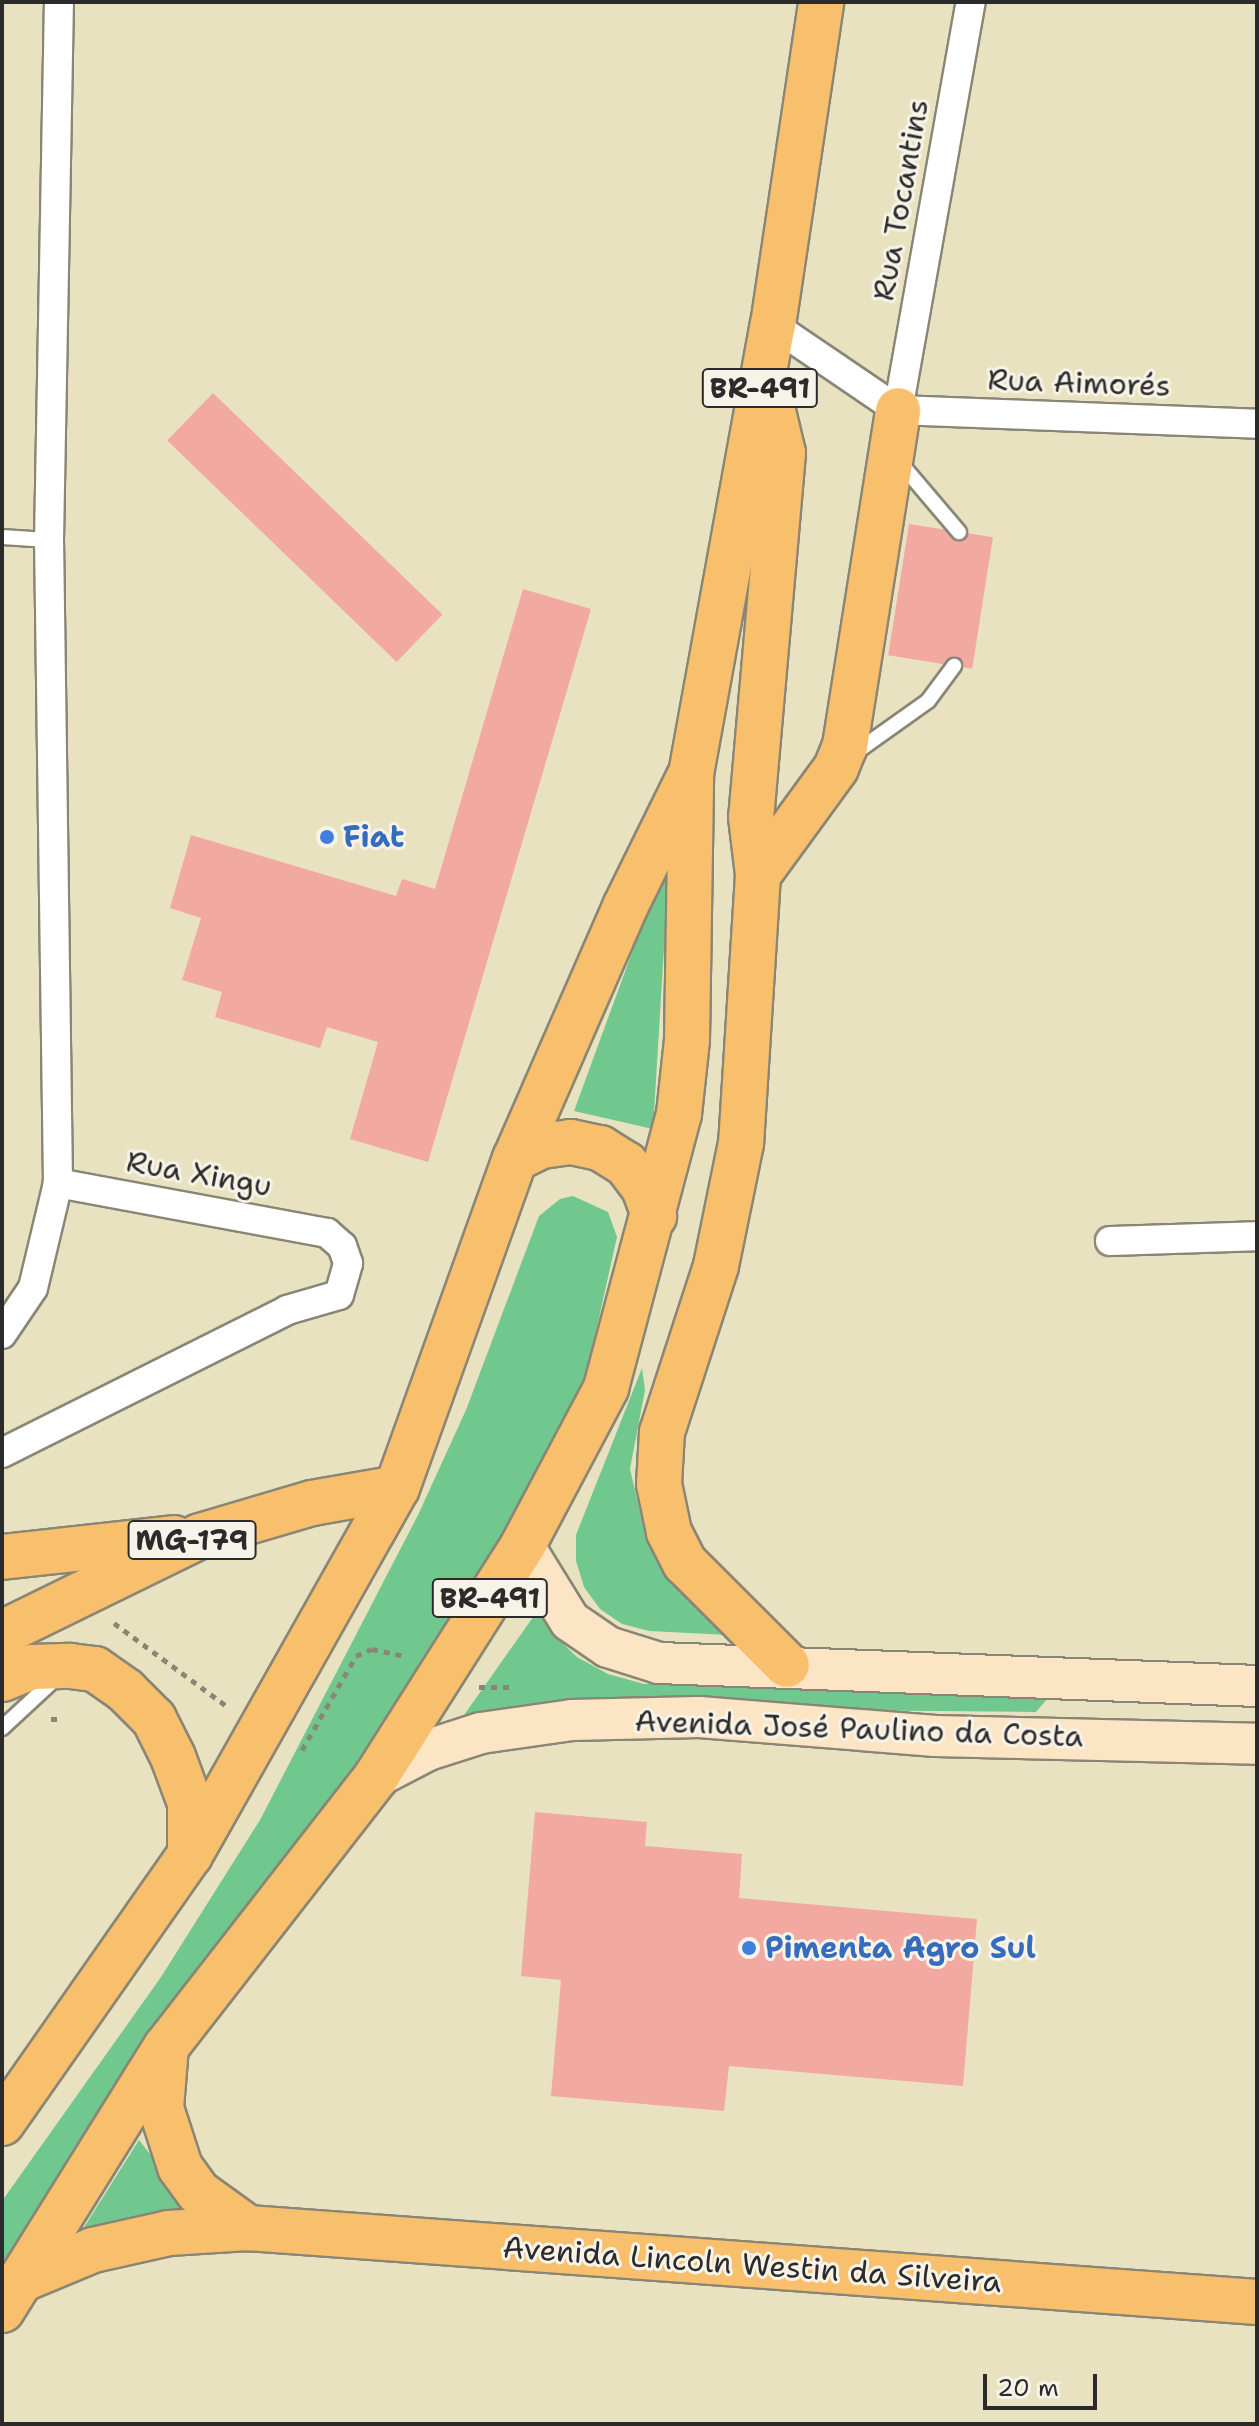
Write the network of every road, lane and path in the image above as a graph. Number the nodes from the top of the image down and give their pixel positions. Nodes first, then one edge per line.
1 (59, 2) edge
2 (821, 2) edge
3 (971, 2) edge
4 (773, 325) junction
5 (763, 370) junction
6 (898, 410) junction
7 (1257, 424) edge
8 (892, 454) junction
9 (959, 532) dead end
10 (2, 537) edge
11 (49, 540) junction
12 (954, 666) dead end
13 (836, 768) junction
14 (691, 774) junction
15 (758, 875) junction
16 (751, 955) junction
17 (687, 1040) junction
18 (515, 1159) junction
19 (58, 1183) junction
20 (654, 1216) junction
21 (1257, 1236) edge
22 (1110, 1241) dead end
23 (2, 1334) edge
24 (2, 1453) edge
25 (397, 1488) junction
26 (200, 1536) junction
27 (523, 1545) junction
28 (2, 1557) edge
29 (97, 1625) dead end
30 (2, 1633) edge
31 (411, 1658) dead end
32 (787, 1665) junction
33 (70, 1666) junction
34 (1089, 1678) junction
35 (2, 1679) edge
36 (1257, 1686) edge
37 (234, 1712) dead end
38 (2, 1728) edge
39 (1084, 1739) junction
40 (1257, 1744) edge
41 (302, 1750) dead end
42 (376, 1777) junction
43 (190, 1855) junction
44 (166, 2047) junction
45 (2, 2123) edge
46 (248, 2228) junction
47 (11, 2295) edge
48 (1257, 2302) edge

1 - 11 street
2 - 4 main road, BR-491
3 - 6 street, Rua Tocantins
4 - 5 main road, BR-491
4 - 6 street
5 - 14 main road, BR-491
5 - 15 main road
6 - 7 street, Rua Aimorés
6 - 8 main road
8 - 9 lane
8 - 13 main road
10 - 11 lane
11 - 19 street
12 - 13 lane
13 - 15 main road
14 - 17 main road, BR-491
14 - 18 main road, BR-491
15 - 16 main road
16 - 17 main road
16 - 32 main road
17 - 20 main road, BR-491
18 - 20 main road
18 - 25 main road, BR-491
19 - 23 street
19 - 24 street, Rua Xingu
20 - 27 main road, BR-491
21 - 22 street
25 - 26 main road, MG-179
25 - 43 main road, BR-491
26 - 28 main road
26 - 30 main road, MG-179
27 - 32 main road, Avenida José Paulino da Costa
27 - 42 main road, BR-491
29 - 37 path
31 - 41 path
32 - 34 main road, Avenida José Paulino da Costa
33 - 35 main road
33 - 38 lane
33 - 43 main road
34 - 36 main road, Avenida José Paulino da Costa
34 - 39 main road
39 - 40 main road, Avenida José Paulino da Costa
39 - 42 main road, Avenida José Paulino da Costa
42 - 44 main road, BR-491
43 - 45 main road, BR-491
44 - 46 main road
44 - 47 main road, BR-491
46 - 47 main road, Avenida Lincoln Westin da Silveira
46 - 48 main road, Avenida Lincoln Westin da Silveira

